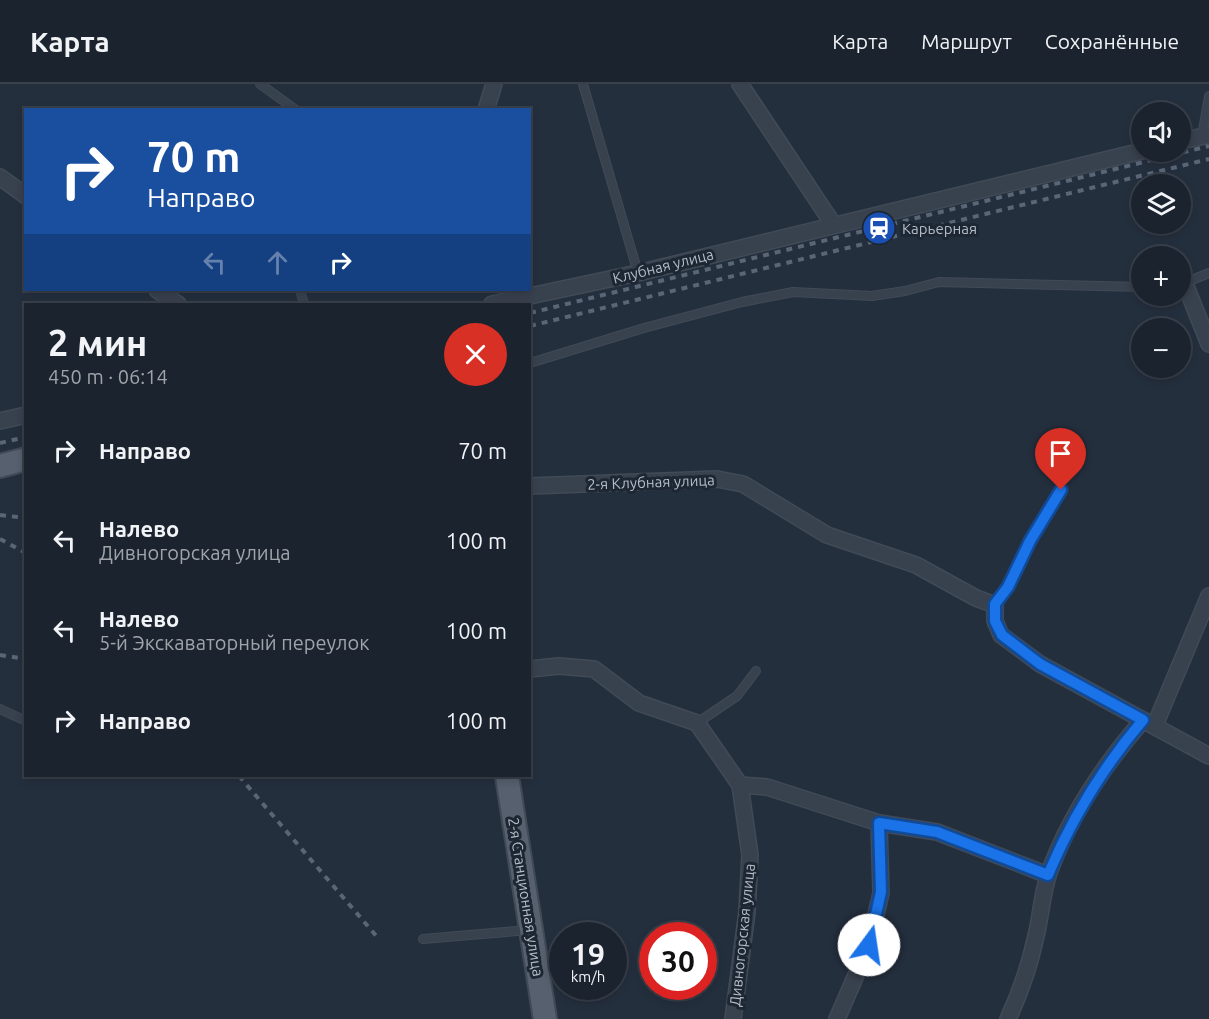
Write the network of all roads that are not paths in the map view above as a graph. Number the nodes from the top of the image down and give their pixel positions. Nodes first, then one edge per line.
1 (260, 84) edge
2 (495, 84) edge
3 (583, 84) edge
4 (741, 84) edge
5 (1209, 96) edge
6 (293, 108) edge
7 (487, 108) edge
8 (1205, 136) edge
9 (1131, 154) edge
10 (0, 177) edge
11 (24, 194) edge
12 (833, 224) junction
13 (638, 273) junction
14 (1209, 273) edge
15 (1191, 281) edge
16 (1131, 287) edge
17 (158, 291) edge
18 (530, 291) edge
19 (531, 291) edge
20 (512, 294) edge
21 (1191, 302) edge
22 (176, 303) edge
23 (494, 303) edge
24 (1209, 344) edge
25 (531, 363) edge
26 (24, 415) edge
27 (0, 421) edge
28 (24, 460) edge
29 (0, 466) edge
30 (531, 486) edge
31 (1061, 490) dead end
32 (1209, 596) edge
33 (995, 604) junction
34 (531, 669) edge
35 (756, 671) dead end
36 (0, 709) edge
37 (24, 719) edge
38 (1149, 722) junction
39 (697, 723) junction
40 (1209, 756) edge
41 (507, 777) edge
42 (740, 784) junction
43 (879, 823) junction
44 (1048, 875) junction
45 (531, 930) junction
46 (423, 939) dead end
47 (544, 1019) edge
48 (733, 1019) edge
49 (837, 1019) edge
50 (1008, 1019) edge

1 - 6 lane
2 - 7 street
3 - 13 lane
4 - 12 street
5 - 8 lane
9 - 12 street, Клубная улица
10 - 11 street
12 - 13 street, Клубная улица
13 - 19 street, Клубная улица
14 - 15 lane
16 - 25 lane
17 - 22 street
18 - 20 street, Клубная улица
20 - 23 street, Клубная улица
21 - 24 street
26 - 27 street
28 - 29 main road
30 - 33 street, 2-я Клубная улица
31 - 33 lane
32 - 38 street
33 - 38 street
34 - 39 street
35 - 39 lane
36 - 37 lane
38 - 40 street
38 - 44 street
39 - 42 street, Дивногорская улица
41 - 45 main road, 2-я Станционная улица
42 - 43 street
42 - 48 street, Дивногорская улица
43 - 44 street
43 - 49 street
44 - 50 street
45 - 46 lane
45 - 47 main road, 2-я Станционная улица

